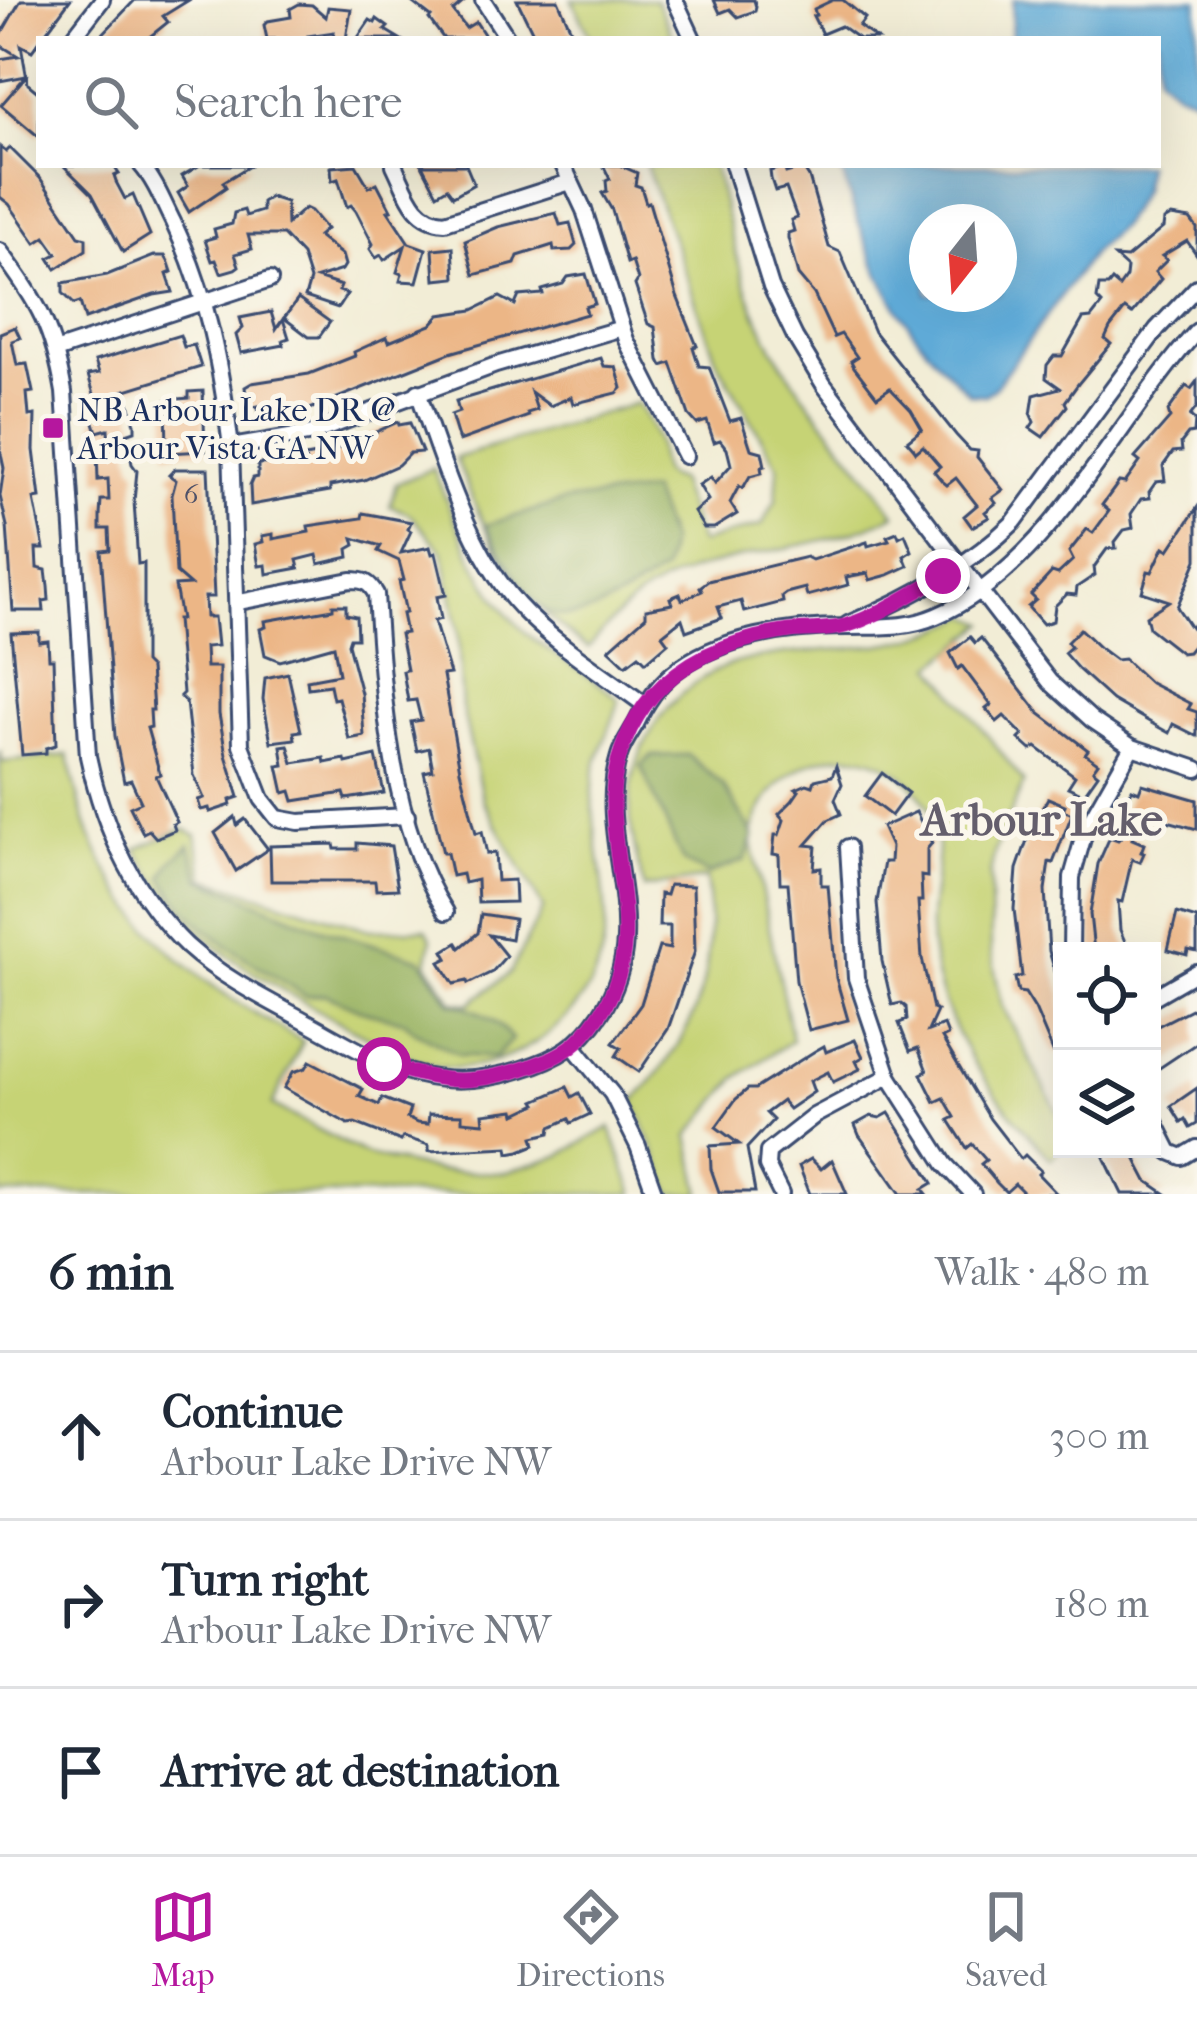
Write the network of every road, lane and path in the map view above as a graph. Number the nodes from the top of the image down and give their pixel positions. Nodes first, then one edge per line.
1 (102, 0) edge
2 (484, 0) edge
3 (676, 0) edge
4 (74, 36) edge
5 (506, 36) edge
6 (692, 36) edge
7 (151, 168) edge
8 (396, 168) edge
9 (564, 168) edge
10 (734, 168) edge
11 (570, 182) junction
12 (0, 250) edge
13 (270, 280) dead end
14 (1197, 287) edge
15 (207, 304) junction
16 (622, 328) junction
17 (1197, 331) edge
18 (58, 350) junction
19 (418, 392) junction
20 (1096, 413) junction
21 (1118, 434) junction
22 (231, 447) junction
23 (685, 456) dead end
24 (962, 565) junction
25 (980, 589) junction
26 (239, 602) junction
27 (844, 626) junction
28 (645, 705) junction
29 (1132, 746) junction
30 (1197, 769) edge
31 (407, 816) junction
32 (848, 847) dead end
33 (446, 912) dead end
34 (1071, 942) edge
35 (1197, 972) edge
36 (1161, 993) edge
37 (574, 1047) junction
38 (889, 1076) junction
39 (1161, 1134) edge
40 (1197, 1148) edge
41 (655, 1194) edge
42 (781, 1194) edge
43 (974, 1194) edge

1 - 4 street
2 - 5 street
3 - 6 street
7 - 15 street
8 - 11 street
9 - 11 street
10 - 24 street
11 - 16 street
12 - 18 street
13 - 15 street
14 - 20 street
15 - 18 street
15 - 22 street
16 - 19 street
16 - 23 street
17 - 21 street
18 - 37 street
19 - 22 street
19 - 28 street
20 - 21 street
20 - 24 street
21 - 25 street
22 - 26 street
24 - 25 street
24 - 27 street
25 - 27 street
25 - 29 street
26 - 31 street
26 - 31 street
27 - 28 street
28 - 37 street
29 - 30 street
29 - 34 street
31 - 33 street
32 - 38 street
35 - 36 street
37 - 41 street
38 - 42 street
38 - 43 street
39 - 40 street

